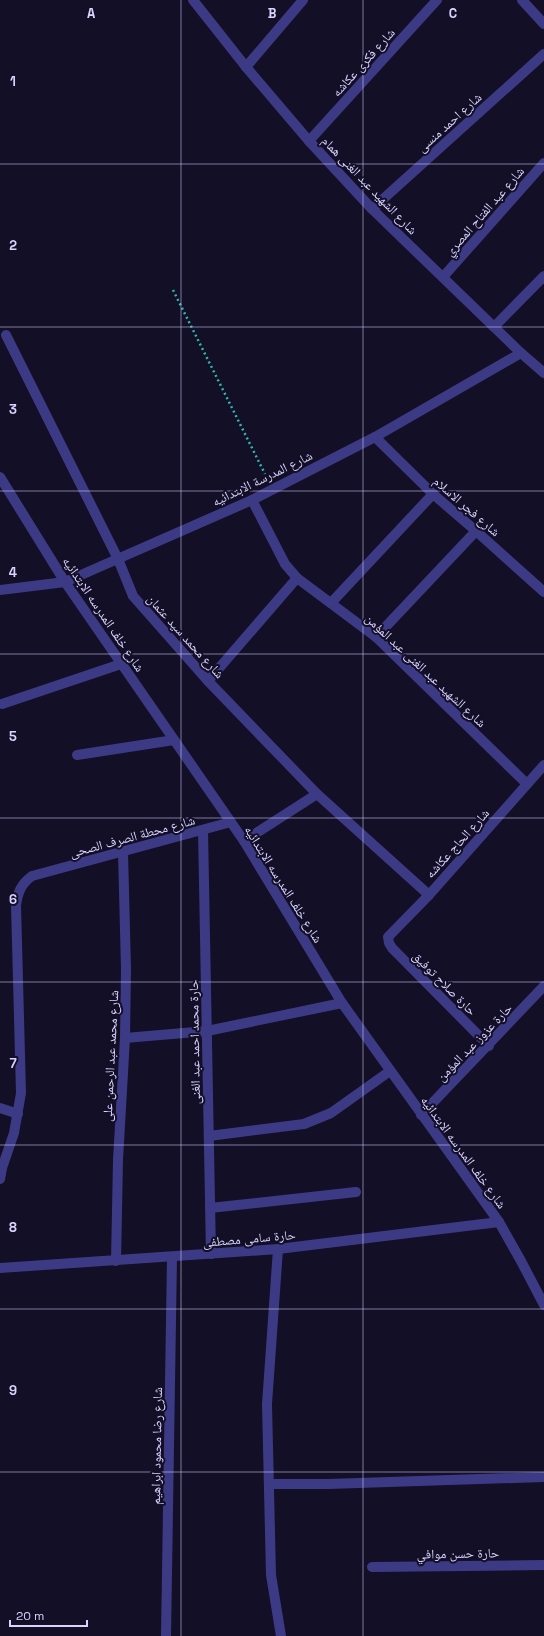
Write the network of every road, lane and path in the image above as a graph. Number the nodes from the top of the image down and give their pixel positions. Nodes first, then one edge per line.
1 (194, 0) edge
2 (303, 0) edge
3 (437, 0) edge
4 (522, 0) edge
5 (544, 24) edge
6 (544, 54) edge
7 (246, 67) junction
8 (309, 141) junction
9 (544, 163) edge
10 (372, 209) junction
11 (544, 276) edge
12 (443, 277) junction
13 (173, 290) dead end
14 (494, 327) junction
15 (6, 335) dead end
16 (521, 353) junction
17 (544, 373) edge
18 (375, 437) junction
19 (1, 482) edge
20 (272, 488) junction
21 (433, 494) junction
22 (252, 500) junction
23 (476, 531) junction
24 (118, 559) junction
25 (297, 578) junction
26 (65, 582) junction
27 (0, 590) edge
28 (544, 592) edge
29 (331, 603) junction
30 (376, 637) junction
31 (121, 664) junction
32 (208, 681) junction
33 (2, 704) dead end
34 (174, 740) junction
35 (77, 755) dead end
36 (544, 765) edge
37 (527, 784) junction
38 (317, 794) junction
39 (231, 822) junction
40 (203, 830) junction
41 (244, 841) junction
42 (123, 852) junction
43 (429, 894) junction
44 (388, 937) joint
45 (544, 986) edge
46 (342, 1004) junction
47 (207, 1031) junction
48 (125, 1038) junction
49 (489, 1046) junction
50 (390, 1071) junction
51 (0, 1108) edge
52 (18, 1114) junction
53 (421, 1115) junction
54 (209, 1136) junction
55 (0, 1178) edge
56 (356, 1192) dead end
57 (210, 1208) junction
58 (498, 1222) junction
59 (278, 1249) junction
60 (211, 1254) junction
61 (172, 1257) junction
62 (116, 1261) junction
63 (0, 1268) edge
64 (544, 1305) edge
65 (544, 1477) edge
66 (269, 1484) junction
67 (544, 1565) edge
68 (372, 1567) dead end
69 (166, 1636) edge
70 (281, 1636) edge

1 - 7 street, شارع الشهيد عبد الغنى همام
2 - 7 street
3 - 8 street, شارع فكرى عكاشه
4 - 5 street
6 - 10 street, شارع احمد منسى
7 - 8 street, شارع الشهيد عبد الغنى همام
8 - 10 street, شارع الشهيد عبد الغنى همام
9 - 12 street, شارع عبد الفتاح المصري
10 - 12 street, شارع الشهيد عبد الغنى همام
11 - 14 street
12 - 14 street, شارع الشهيد عبد الغنى همام
13 - 20 path
14 - 16 street, شارع الشهيد عبد الغنى همام
15 - 24 street, شارع محمد سيد عثمان
16 - 17 street, شارع الشهيد عبد الغنى همام
16 - 18 street, شارع المدرسة الابتدائيه
18 - 20 street, شارع المدرسة الابتدائيه
18 - 21 street, شارع فجر الاسلام
19 - 26 street, شارع خلف المدرسه الابتدائيه
20 - 22 street, شارع المدرسة الابتدائيه
21 - 23 street, شارع فجر الاسلام
21 - 29 street
22 - 24 street, شارع المدرسة الابتدائيه
22 - 25 street, شارع الشهيد عبد الغنى عبد المؤمن
23 - 28 street, شارع فجر الاسلام
23 - 30 street
24 - 26 street, شارع المدرسة الابتدائيه
24 - 32 street, شارع محمد سيد عثمان
25 - 29 street, شارع الشهيد عبد الغنى عبد المؤمن
25 - 32 street
26 - 27 street, شارع المدرسة الابتدائيه
26 - 31 street, شارع خلف المدرسه الابتدائيه
29 - 30 street, شارع الشهيد عبد الغنى عبد المؤمن
30 - 37 street, شارع الشهيد عبد الغنى عبد المؤمن
31 - 33 street
31 - 34 street, شارع خلف المدرسه الابتدائيه
32 - 38 street, شارع محمد سيد عثمان
34 - 35 street
34 - 39 street, شارع خلف المدرسه الابتدائيه
36 - 37 street, شارع الحاج عكاشه
37 - 43 street, شارع الحاج عكاشه
38 - 41 street
38 - 43 street, شارع محمد سيد عثمان
39 - 40 street, شارع محطة الصرف الصحى
39 - 41 street, شارع خلف المدرسه الابتدائيه
40 - 42 street, شارع محطة الصرف الصحى
40 - 47 street, حارة محمد احمد عبد الغنى
41 - 46 street, شارع خلف المدرسه الابتدائيه
42 - 48 street, شارع محمد عبد الرحمن على
42 - 52 street, شارع محطة الصرف الصحى
43 - 44 street, شارع الحاج عكاشه
44 - 49 street, حارة صلاح توفيق
45 - 49 street, حارة عزوز عبد المؤمن
46 - 47 street
46 - 50 street, شارع خلف المدرسه الابتدائيه
47 - 48 street
47 - 54 street, حارة محمد احمد عبد الغنى
48 - 62 street, شارع محمد عبد الرحمن على
49 - 53 street, حارة عزوز عبد المؤمن
50 - 53 street, شارع خلف المدرسه الابتدائيه
50 - 54 street
51 - 52 street
52 - 55 street, شارع محطة الصرف الصحى
53 - 58 street, شارع خلف المدرسه الابتدائيه
54 - 57 street, حارة محمد احمد عبد الغنى
56 - 57 street
57 - 60 street, حارة محمد احمد عبد الغنى
58 - 59 street, حارة سامى مصطفى
58 - 64 street, شارع خلف المدرسه الابتدائيه
59 - 60 street, حارة سامى مصطفى
59 - 66 street
60 - 61 street, حارة سامى مصطفى
61 - 62 street, حارة سامى مصطفى
61 - 69 street, شارع رضا محمود ابراهيم
62 - 63 street, حارة سامى مصطفى
65 - 66 street
66 - 70 street
67 - 68 street, حارة حسن موافي

